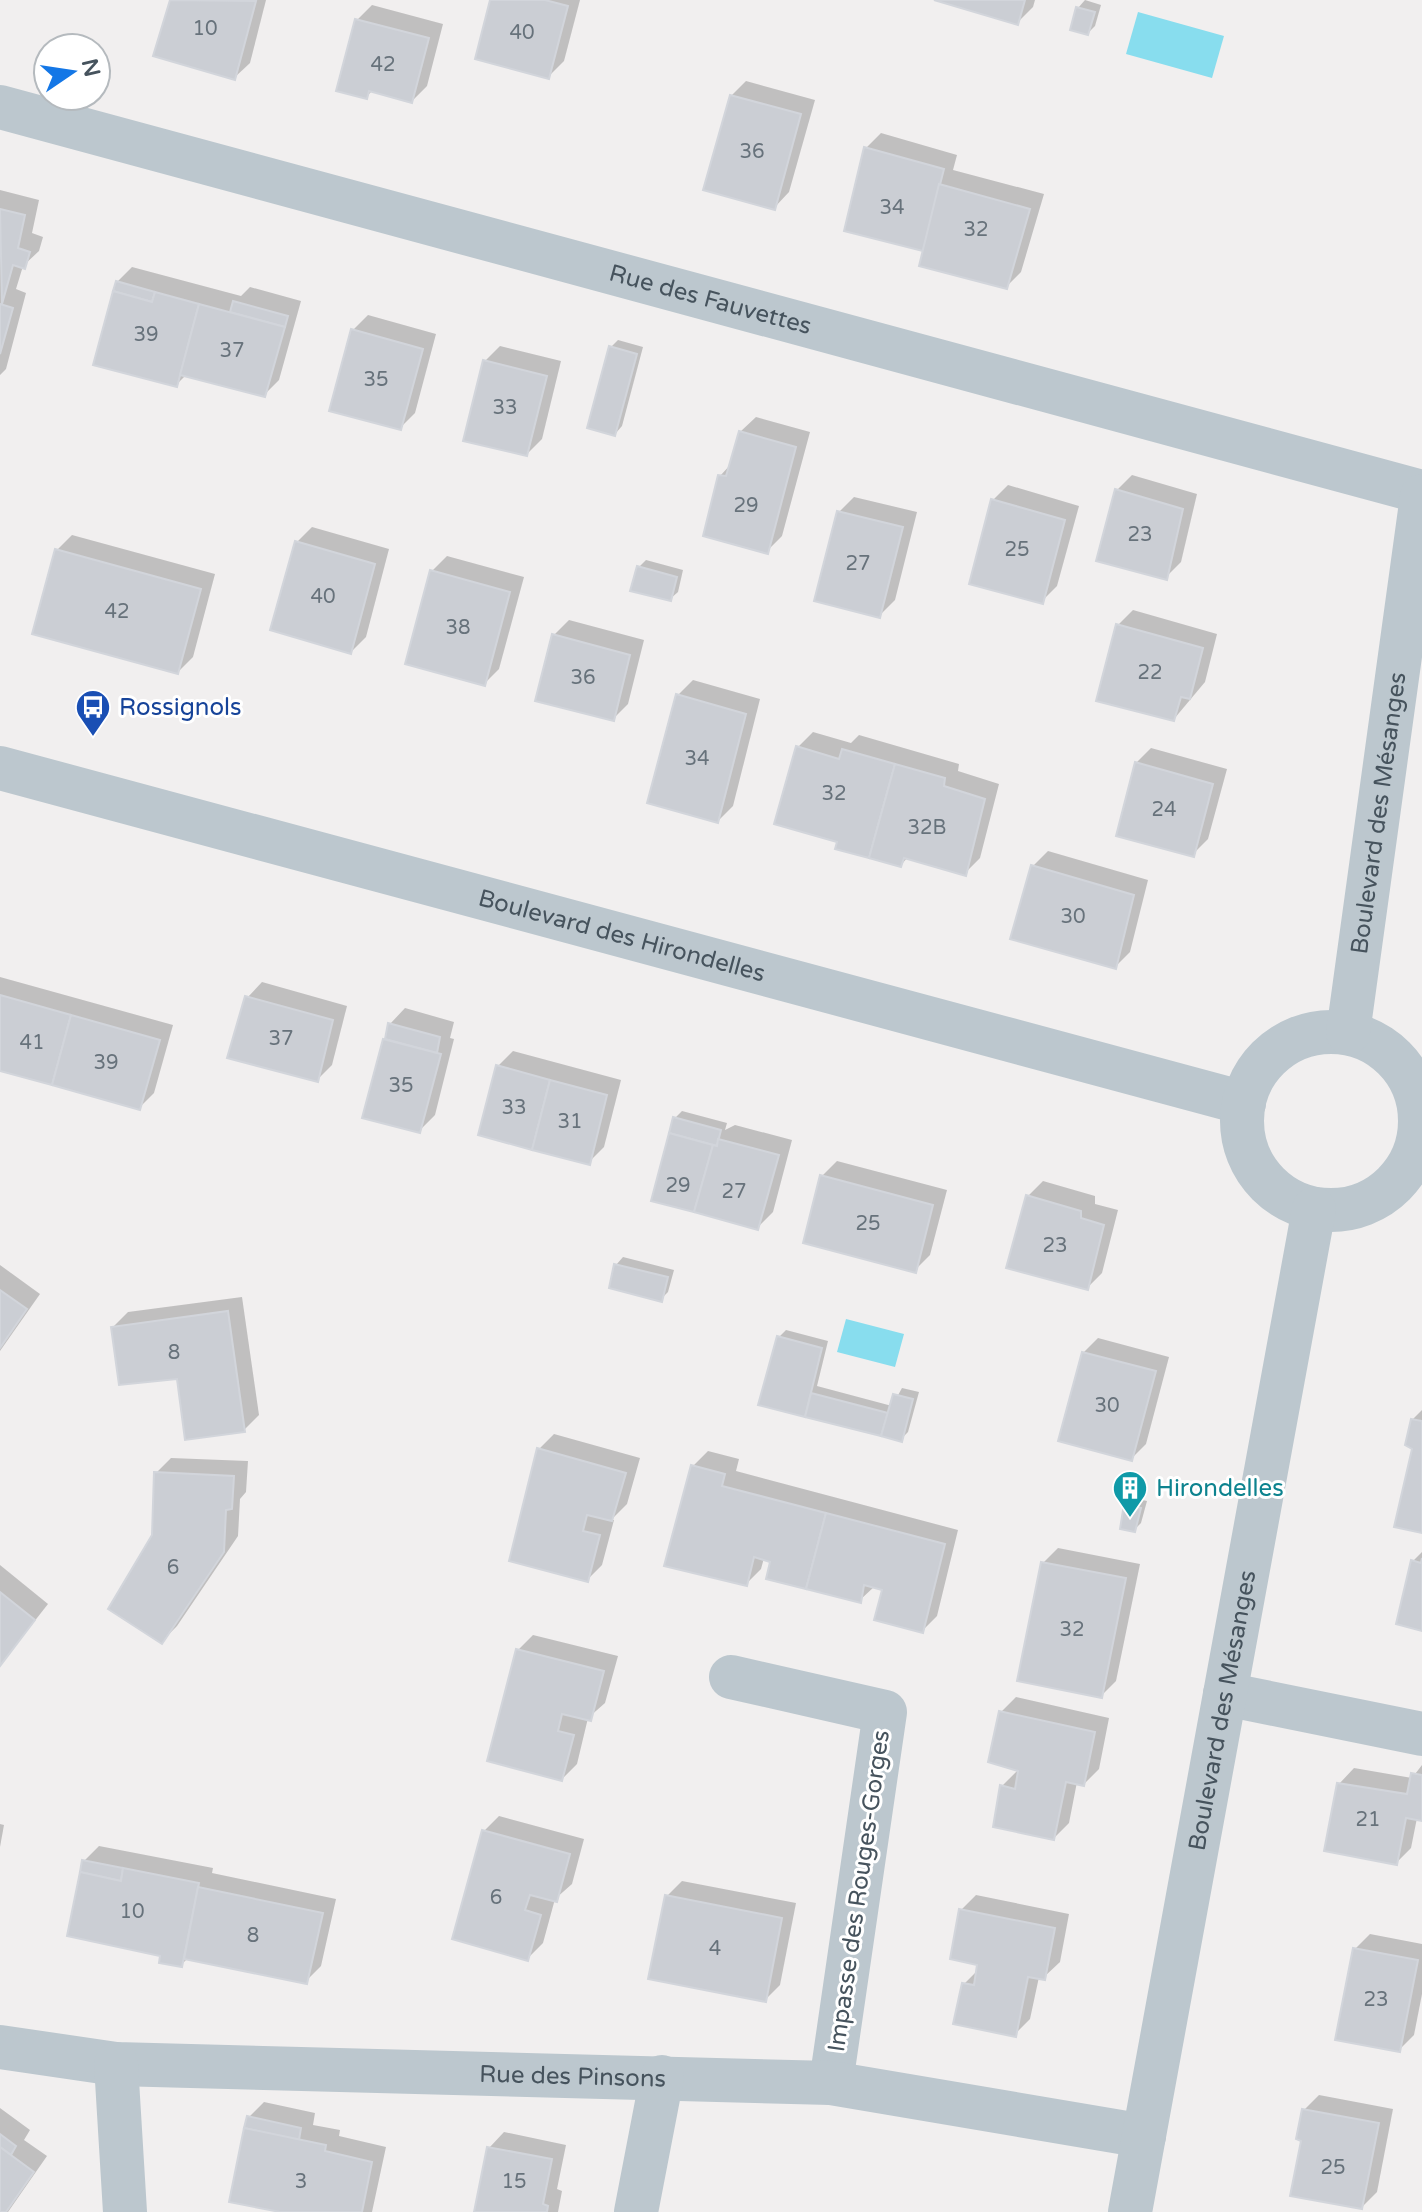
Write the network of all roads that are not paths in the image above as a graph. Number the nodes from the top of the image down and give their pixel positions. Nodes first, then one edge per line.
1 (0, 107) edge
2 (1422, 494) edge
3 (0, 768) edge
4 (1348, 1033) junction
5 (1244, 1103) junction
6 (1419, 1150) edge
7 (1314, 1209) junction
8 (731, 1677) dead end
9 (1225, 1694) junction
10 (1422, 1734) edge
11 (0, 2047) edge
12 (116, 2064) junction
13 (662, 2077) junction
14 (831, 2083) junction
15 (1144, 2136) junction
16 (125, 2212) edge
17 (636, 2212) edge
18 (1130, 2212) edge

1 - 2 street, Rue des Fauvettes
2 - 4 street, Boulevard des Mésanges
3 - 5 street, Boulevard des Hirondelles
4 - 5 street
4 - 6 street
5 - 7 street
6 - 7 street
7 - 9 street, Boulevard des Mésanges
8 - 14 street, Impasse des Rouges-Gorges
9 - 10 street
9 - 15 street, Boulevard des Mésanges
11 - 12 street, Rue des Pinsons
12 - 13 street, Rue des Pinsons
12 - 16 street
13 - 14 street, Rue des Pinsons
13 - 17 street
14 - 15 street, Rue des Pinsons
15 - 18 street, Boulevard des Mésanges

